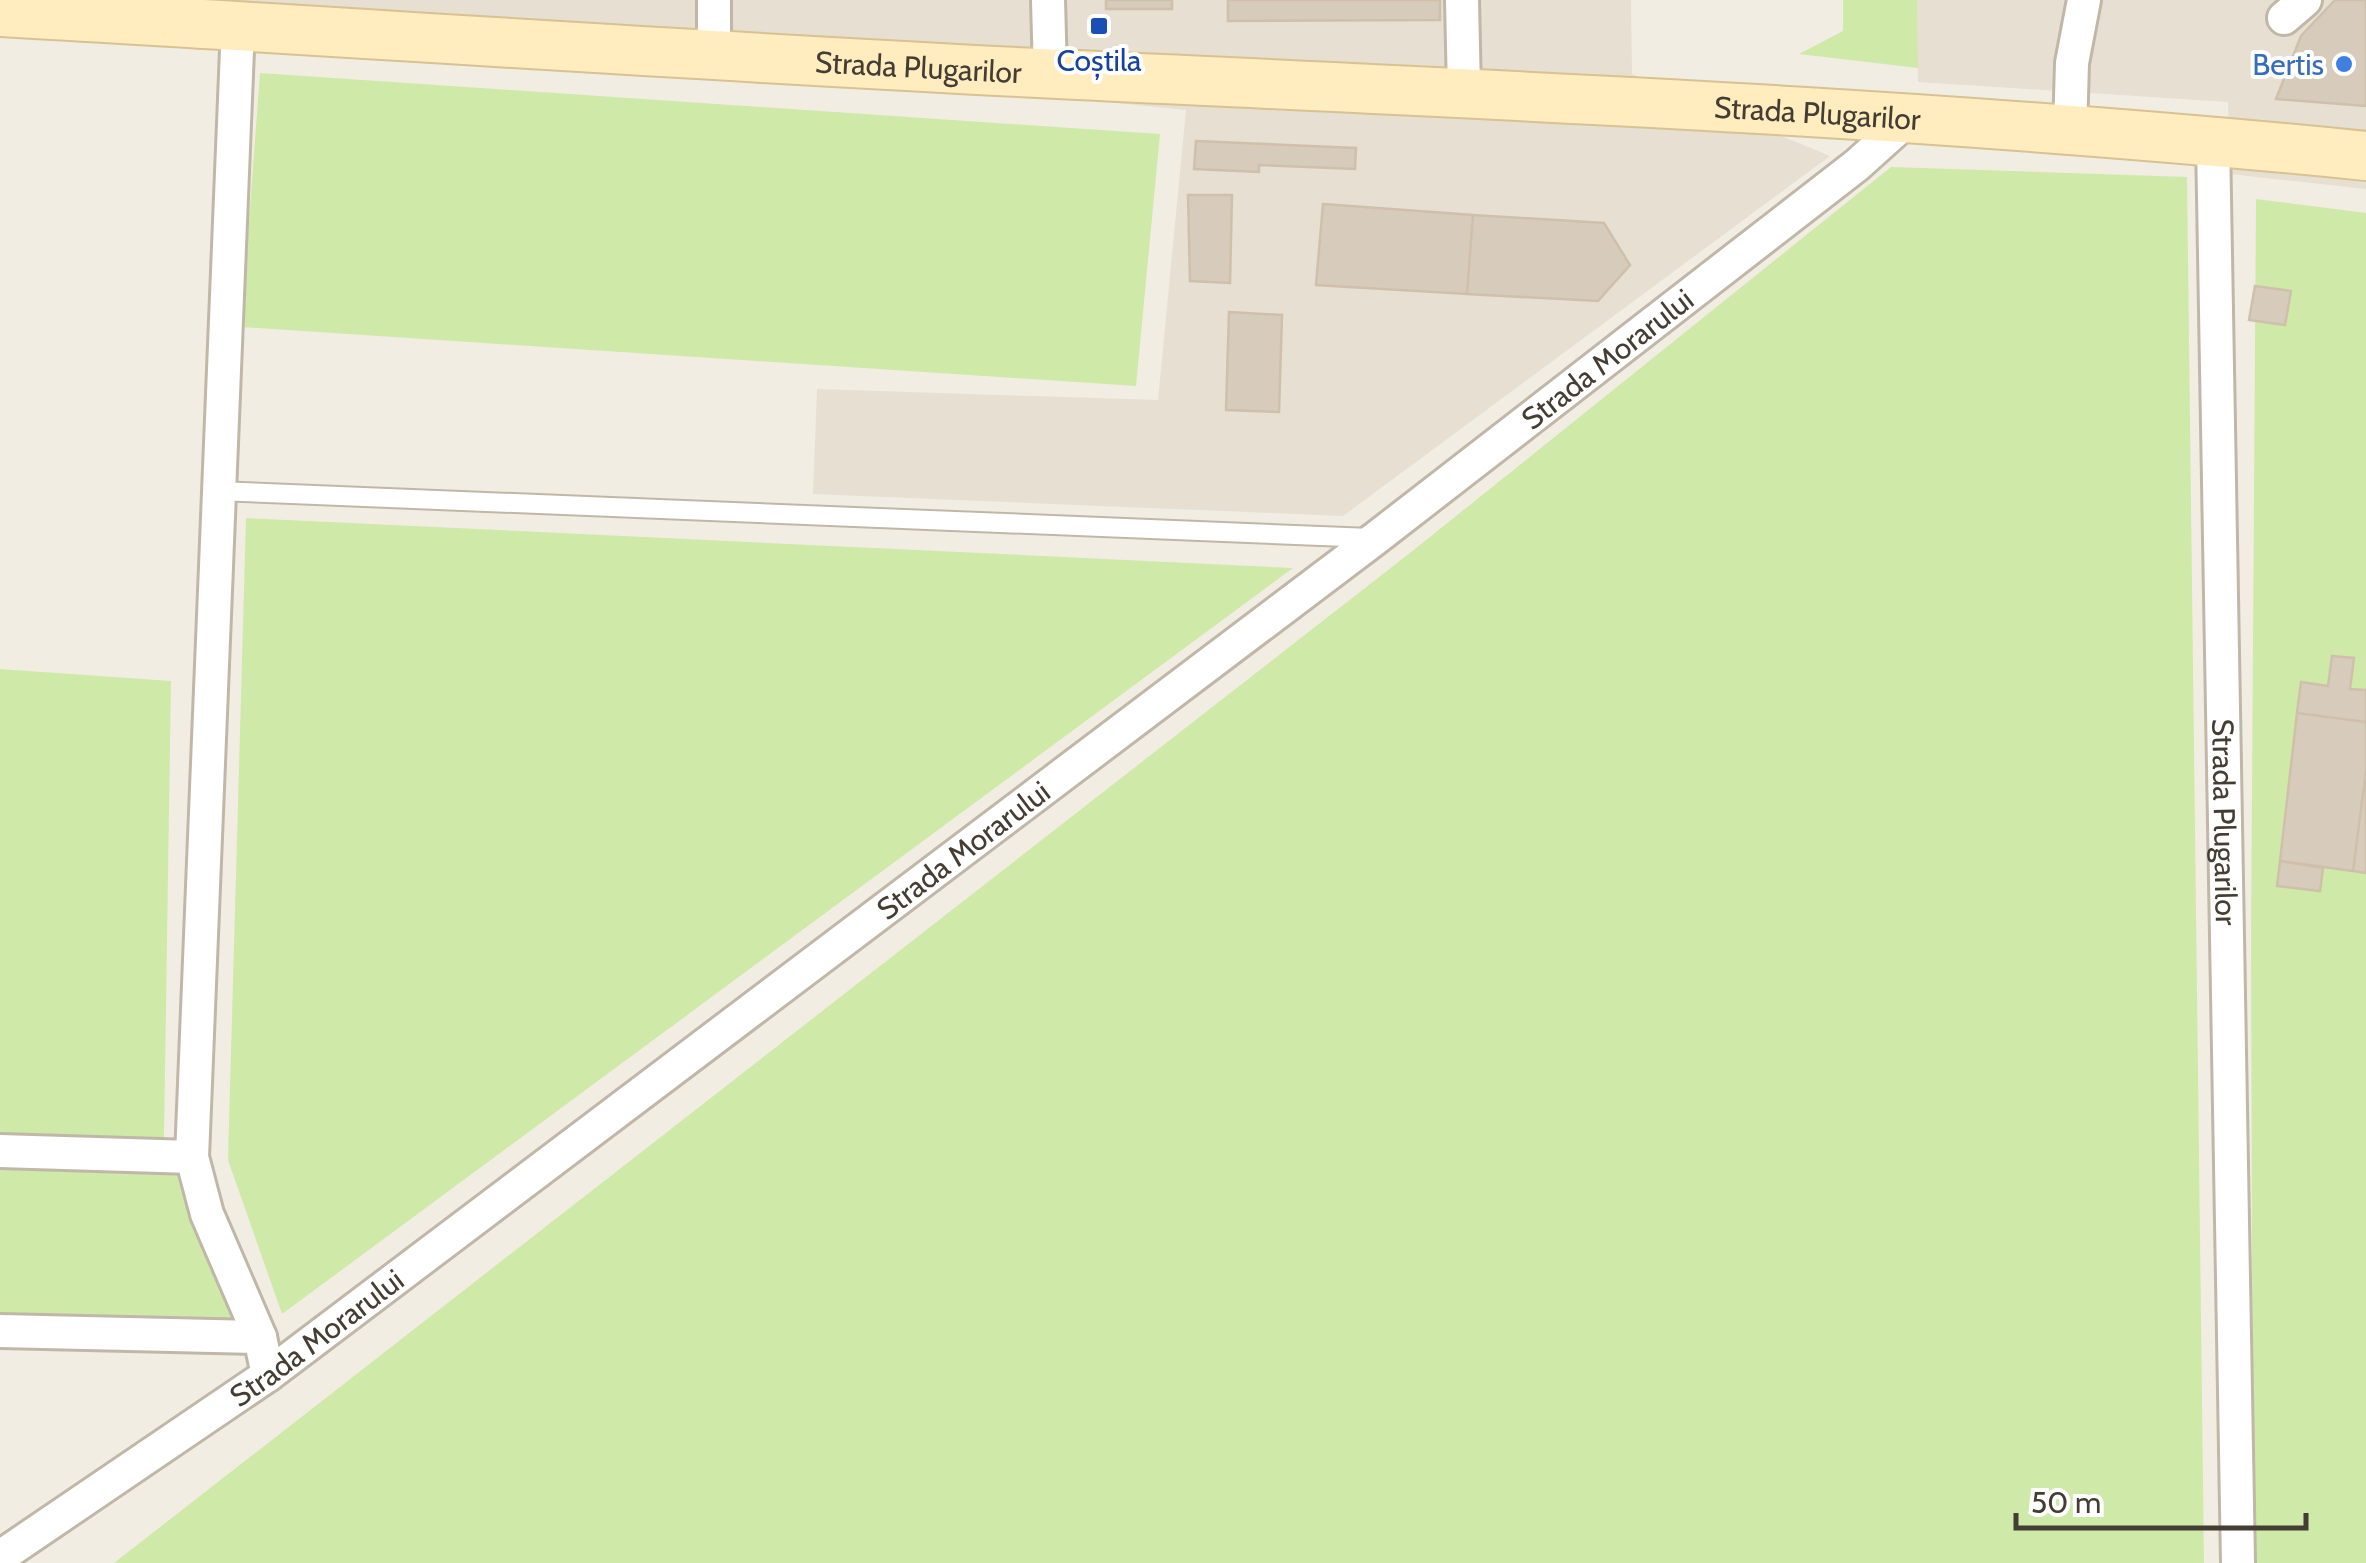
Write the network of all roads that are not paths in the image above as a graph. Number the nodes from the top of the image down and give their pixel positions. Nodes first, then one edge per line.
1 (714, 0) edge
2 (1048, 0) edge
3 (1462, 0) edge
4 (2084, 0) edge
5 (0, 12) edge
6 (238, 26) junction
7 (714, 53) junction
8 (1050, 74) junction
9 (1464, 92) junction
10 (1908, 120) junction
11 (2070, 131) junction
12 (2213, 140) junction
13 (2366, 156) edge
14 (217, 491) junction
15 (1376, 538) junction
16 (0, 1150) edge
17 (192, 1157) junction
18 (0, 1331) edge
19 (260, 1337) junction
20 (268, 1374) junction
21 (0, 1557) edge
22 (2238, 1563) edge

1 - 7 street
2 - 8 street
3 - 9 street
4 - 11 street
5 - 6 street, Strada Plugarilor
6 - 7 street, Strada Plugarilor
6 - 14 street
7 - 8 street, Strada Plugarilor
8 - 9 street, Strada Plugarilor
9 - 10 street, Strada Plugarilor
10 - 11 street, Strada Plugarilor
10 - 15 street, Strada Morarului
11 - 12 street, Strada Plugarilor
12 - 13 street
12 - 22 street, Strada Plugarilor
14 - 15 lane
14 - 17 street
15 - 20 street, Strada Morarului
16 - 17 street
17 - 19 street
18 - 19 street
19 - 20 street
20 - 21 street, Strada Morarului

